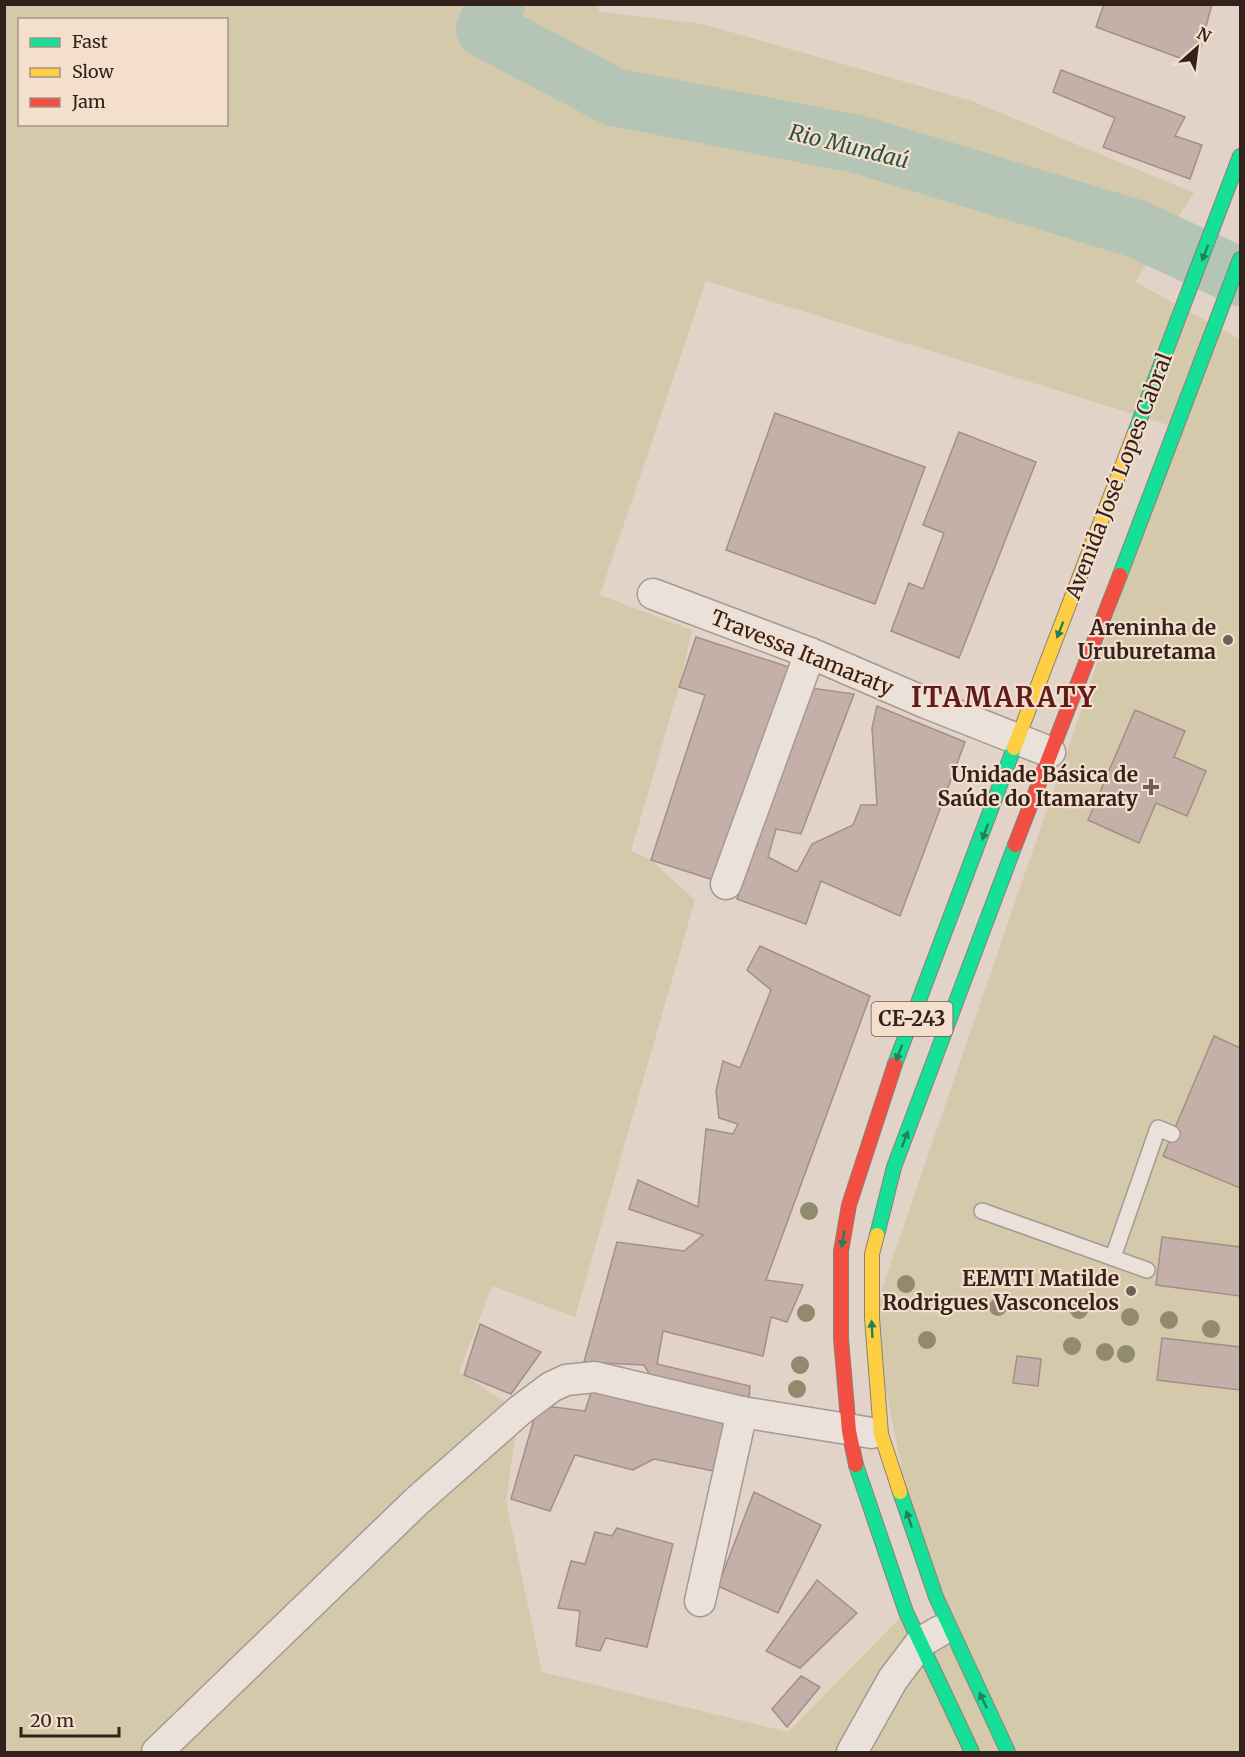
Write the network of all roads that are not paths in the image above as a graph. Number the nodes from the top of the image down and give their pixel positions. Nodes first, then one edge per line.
1 (1240, 156) edge
2 (1240, 259) edge
3 (653, 594) dead end
4 (810, 653) junction
5 (1018, 738) junction
6 (1050, 752) junction
7 (726, 884) dead end
8 (953, 962) junction
9 (1172, 1134) dead end
10 (982, 1211) dead end
11 (1113, 1257) junction
12 (1147, 1270) dead end
13 (742, 1412) junction
14 (849, 1431) junction
15 (881, 1434) junction
16 (700, 1601) dead end
17 (949, 1626) junction
18 (921, 1642) junction
19 (157, 1752) edge
20 (852, 1752) edge
21 (972, 1752) edge
22 (1008, 1752) edge

1 -> 5 main road, Avenida José Lopes Cabral / CE-243
2 - 6 main road, Avenida José Lopes Cabral / CE-243
3 - 4 street, Travessa Itamaraty
4 - 5 street, Travessa Itamaraty
4 - 7 street
5 - 6 street, Travessa Itamaraty
5 -> 8 main road, Avenida José Lopes Cabral / CE-243
6 - 8 main road, Avenida José Lopes Cabral / CE-243
8 -> 14 main road, Avenida José Lopes Cabral / CE-243
15 -> 8 main road, Avenida José Lopes Cabral / CE-243
9 - 11 lane
10 - 11 lane
11 - 12 lane
13 - 14 street
13 - 16 street
13 - 19 street
14 - 15 street
14 - 18 main road, Avenida José Lopes Cabral / CE-243
17 -> 15 main road, Avenida José Lopes Cabral / CE-243
17 - 18 street
22 -> 17 main road, Avenida José Lopes Cabral / CE-243
18 - 20 street
18 - 21 main road, Avenida José Lopes Cabral / CE-243

